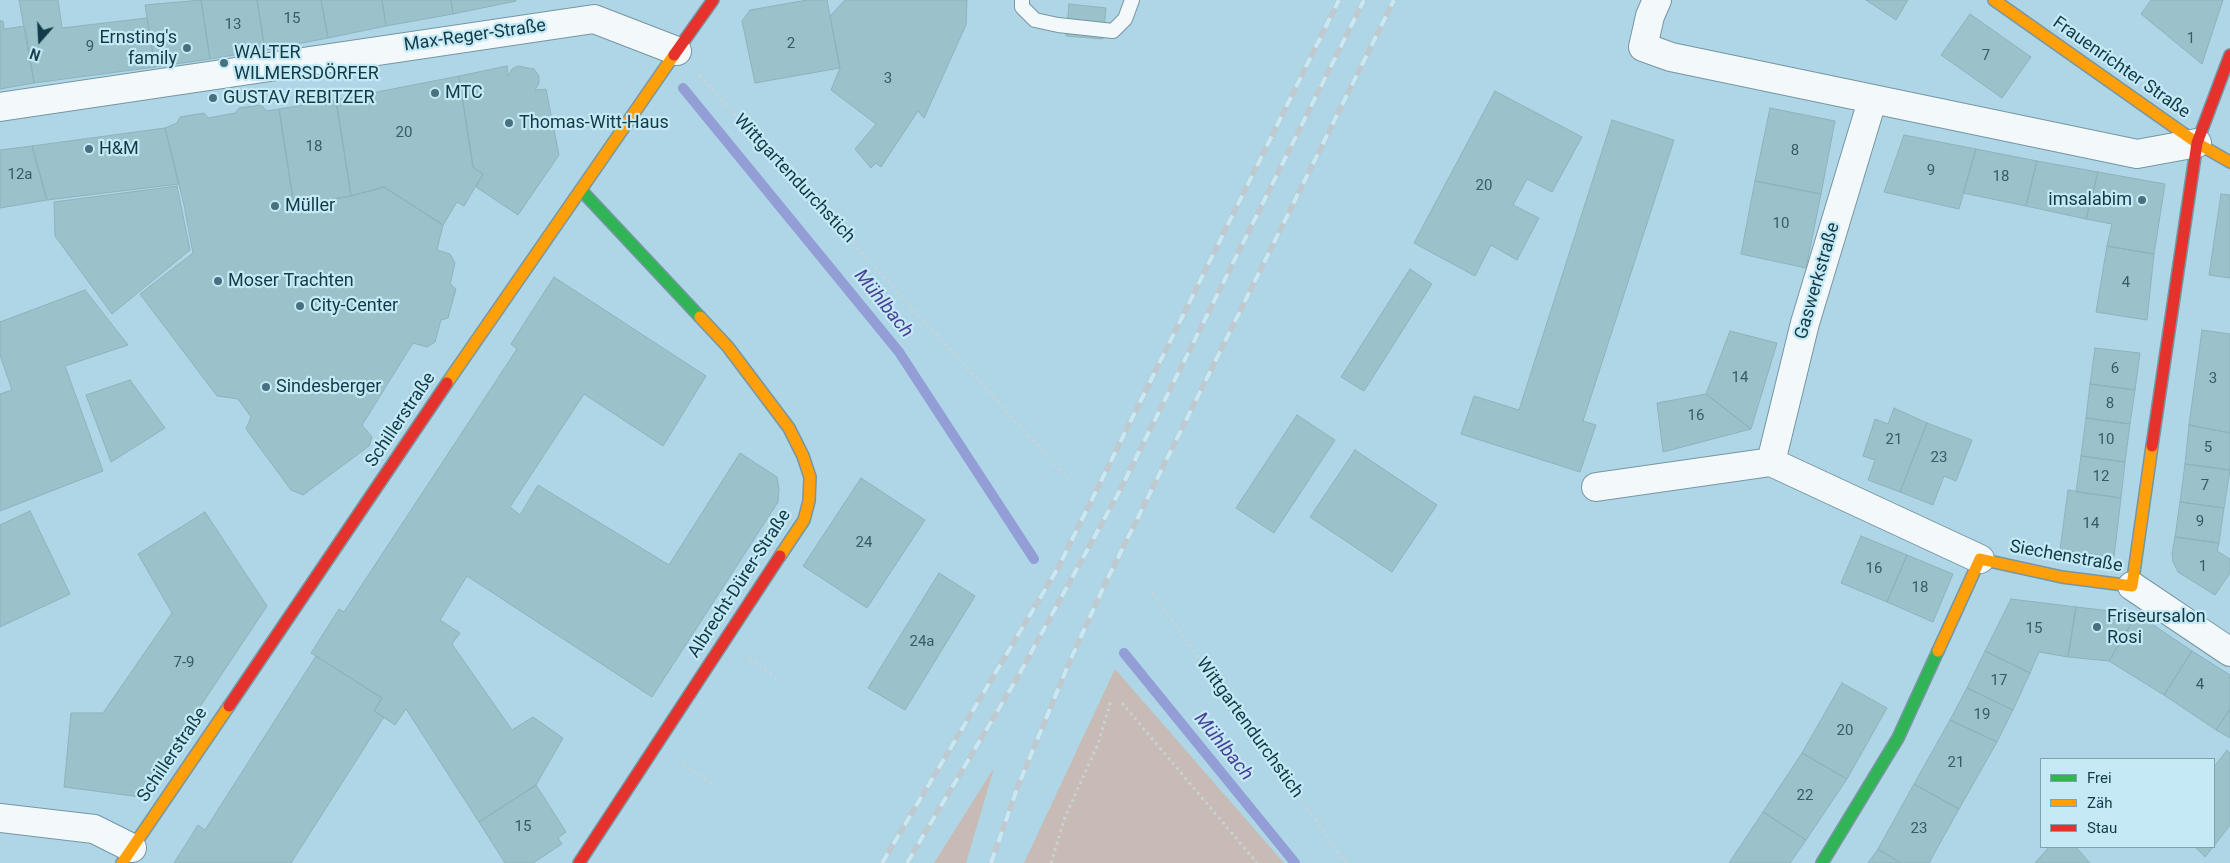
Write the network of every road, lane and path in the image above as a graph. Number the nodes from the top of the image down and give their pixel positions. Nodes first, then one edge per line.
1 (713, 0) edge
2 (1022, 0) edge
3 (1132, 0) edge
4 (1658, 0) edge
5 (1994, 0) edge
6 (677, 51) junction
7 (2230, 55) edge
8 (1872, 101) junction
9 (0, 106) edge
10 (2197, 142) junction
11 (2230, 162) edge
12 (581, 190) junction
13 (1771, 462) junction
14 (1073, 484) dead end
15 (1596, 488) dead end
16 (1980, 559) junction
17 (2132, 586) junction
18 (1152, 592) dead end
19 (725, 640) junction
20 (2230, 652) edge
21 (780, 681) dead end
22 (1112, 700) dead end
23 (1122, 703) dead end
24 (655, 747) junction
25 (715, 786) dead end
26 (0, 818) edge
27 (127, 855) edge
28 (579, 863) edge
29 (1052, 863) edge
30 (1257, 863) edge
31 (1346, 863) edge
32 (1822, 863) edge

1 - 6 street, Schillerstraße
2 - 3 lane
4 - 8 street
5 - 10 street, Frauenrichter Straße
6 - 9 street, Max-Reger-Straße
6 - 12 street, Schillerstraße
6 - 14 path, Wittgartendurchstich
7 - 10 street, Siechenstraße
8 - 10 street
8 - 13 street, Gaswerkstraße
10 - 11 street, Frauenrichter Straße
10 - 17 street, Siechenstraße
12 - 19 street, Albrecht-Dürer-Straße
12 - 27 street, Schillerstraße
13 - 15 street
13 - 16 street
16 - 17 street, Siechenstraße
16 - 32 street
17 - 20 street
18 - 31 path, Wittgartendurchstich
19 - 21 path
19 - 24 street, Albrecht-Dürer-Straße
22 - 29 path
23 - 30 path
24 - 25 path
24 - 28 street, Albrecht-Dürer-Straße
26 - 27 street

